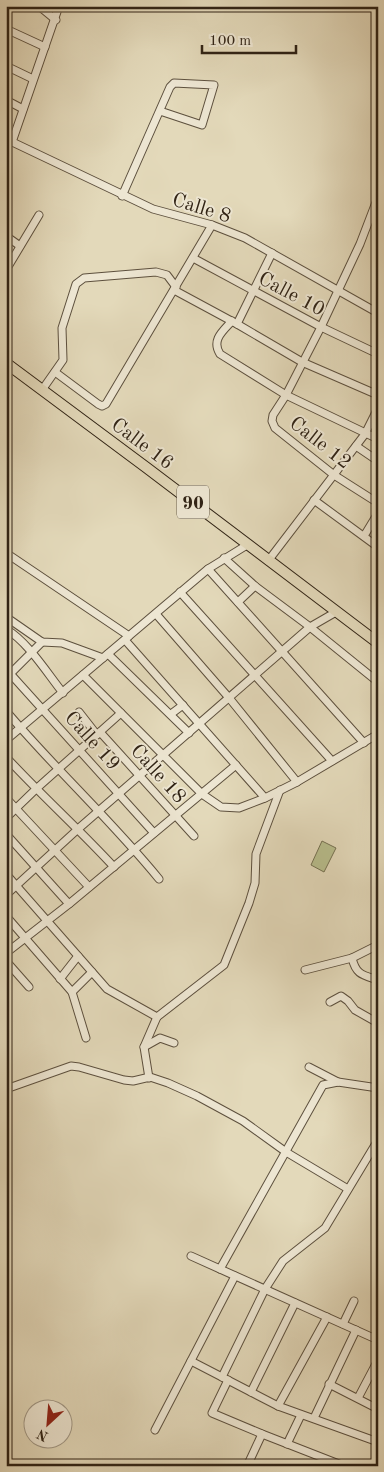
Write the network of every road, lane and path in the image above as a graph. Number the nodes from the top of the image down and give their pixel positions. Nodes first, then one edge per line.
1 (38, 6) edge
2 (60, 6) edge
3 (56, 20) junction
4 (6, 29) edge
5 (46, 47) junction
6 (6, 66) edge
7 (34, 79) junction
8 (6, 100) edge
9 (23, 109) junction
10 (160, 112) junction
11 (9, 141) edge
12 (122, 196) junction
13 (378, 197) edge
14 (39, 215) dead end
15 (212, 225) junction
16 (6, 236) edge
17 (20, 246) junction
18 (272, 253) junction
19 (193, 258) junction
20 (6, 270) edge
21 (175, 288) junction
22 (339, 290) junction
23 (253, 291) junction
24 (378, 313) edge
25 (234, 323) junction
26 (321, 327) junction
27 (378, 354) edge
28 (302, 362) junction
29 (6, 363) edge
30 (50, 380) junction
31 (286, 395) junction
32 (378, 396) edge
33 (378, 408) edge
34 (365, 434) junction
35 (378, 439) edge
36 (356, 446) junction
37 (378, 461) edge
38 (334, 475) junction
39 (314, 500) junction
40 (378, 503) edge
41 (378, 513) edge
42 (364, 536) junction
43 (247, 545) junction
44 (378, 546) edge
45 (6, 553) edge
46 (224, 558) junction
47 (268, 561) junction
48 (208, 569) junction
49 (255, 586) junction
50 (180, 592) junction
51 (238, 602) junction
52 (336, 612) junction
53 (156, 614) junction
54 (6, 617) edge
55 (18, 626) junction
56 (310, 627) junction
57 (9, 631) edge
58 (127, 638) junction
59 (42, 642) junction
60 (378, 643) edge
61 (30, 652) junction
62 (283, 652) junction
63 (106, 656) junction
64 (8, 673) edge
65 (83, 675) junction
66 (255, 676) junction
67 (378, 682) edge
68 (63, 693) junction
69 (230, 699) junction
70 (183, 705) junction
71 (43, 708) junction
72 (6, 711) edge
73 (79, 712) dead end
74 (121, 713) junction
75 (171, 714) junction
76 (200, 724) junction
77 (20, 728) junction
78 (98, 733) junction
79 (190, 733) junction
80 (378, 734) edge
81 (6, 740) edge
82 (364, 742) junction
83 (79, 751) junction
84 (164, 756) junction
85 (6, 757) edge
86 (332, 761) junction
87 (236, 765) junction
88 (58, 769) junction
89 (140, 776) junction
90 (297, 782) junction
91 (36, 789) junction
92 (280, 790) junction
93 (120, 794) junction
94 (202, 794) junction
95 (6, 798) edge
96 (265, 798) junction
97 (16, 808) junction
98 (100, 811) junction
99 (176, 815) junction
100 (6, 818) edge
101 (78, 829) junction
102 (154, 833) junction
103 (6, 834) edge
104 (194, 836) dead end
105 (134, 849) junction
106 (54, 850) junction
107 (37, 867) junction
108 (114, 867) junction
109 (6, 874) edge
110 (158, 879) dead end
111 (17, 886) junction
112 (89, 887) junction
113 (6, 895) edge
114 (69, 904) junction
115 (6, 916) edge
116 (48, 921) junction
117 (26, 938) junction
118 (378, 945) edge
119 (6, 954) edge
120 (78, 956) junction
121 (352, 958) junction
122 (6, 961) edge
123 (305, 970) dead end
124 (92, 972) junction
125 (60, 979) junction
126 (378, 980) edge
127 (29, 987) dead end
128 (72, 992) junction
129 (330, 1002) dead end
130 (157, 1017) junction
131 (378, 1023) edge
132 (86, 1038) dead end
133 (174, 1043) dead end
134 (144, 1047) junction
135 (309, 1067) dead end
136 (149, 1078) junction
137 (338, 1082) junction
138 (378, 1088) edge
139 (6, 1089) edge
140 (378, 1140) edge
141 (286, 1152) junction
142 (348, 1189) junction
143 (191, 1256) dead end
144 (220, 1269) junction
145 (235, 1276) junction
146 (265, 1289) junction
147 (354, 1301) dead end
148 (295, 1303) junction
149 (327, 1317) junction
150 (343, 1324) junction
151 (356, 1330) junction
152 (378, 1340) edge
153 (378, 1360) edge
154 (191, 1361) junction
155 (225, 1378) junction
156 (329, 1384) junction
157 (251, 1392) junction
158 (358, 1398) junction
159 (278, 1406) junction
160 (378, 1409) edge
161 (301, 1415) junction
162 (314, 1418) junction
163 (155, 1430) dead end
164 (262, 1434) junction
165 (378, 1442) edge
166 (287, 1444) junction
167 (258, 1466) edge
168 (344, 1466) edge

1 - 3 street
2 - 3 street
3 - 5 street
4 - 5 street
5 - 7 street
6 - 7 street
7 - 9 street
8 - 9 street
9 - 11 street
10 - 10 street
10 - 12 street
11 - 12 street, Calle 8
12 - 15 street, Calle 8
13 - 22 street
14 - 17 street
15 - 18 street, Calle 8
15 - 19 street
16 - 17 street
17 - 20 street
18 - 22 street, Calle 8
18 - 23 street
19 - 21 street
19 - 23 street, Calle 10
21 - 25 street
21 - 30 street
21 - 30 street
22 - 24 street, Calle 8
22 - 26 street
23 - 25 street
23 - 26 street, Calle 10
25 - 28 street
25 - 31 street
26 - 27 street, Calle 10
26 - 28 street
28 - 31 street
28 - 32 street
29 - 30 highway, Calle 16 / 90
30 - 43 highway, Calle 16 / 90
31 - 34 street
31 - 38 street, Calle 12
33 - 34 street
34 - 35 street
34 - 36 street
36 - 37 street, Calle 12
36 - 38 street
38 - 39 street
38 - 40 street, Calle 12
39 - 42 street
39 - 47 street
41 - 42 street
42 - 44 street
43 - 46 street
43 - 47 highway, Calle 16 / 90
45 - 58 street
46 - 48 street
46 - 49 street
47 - 52 highway, Calle 16 / 90
48 - 50 street
48 - 51 street
49 - 51 street
49 - 56 street
50 - 53 street
50 - 66 street
51 - 62 street
52 - 56 street
52 - 60 highway, Calle 16 / 90
53 - 58 street
53 - 69 street
54 - 55 street
55 - 57 street
55 - 59 street
56 - 62 street
56 - 67 street
57 - 61 street
58 - 63 street
58 - 70 street
59 - 61 street
59 - 63 street
61 - 64 street
61 - 68 street
62 - 66 street
62 - 82 street
63 - 65 street
63 - 75 street
64 - 71 street, Calle 19
65 - 68 street
65 - 74 street
66 - 69 street
66 - 86 street
68 - 71 street
69 - 76 street
69 - 90 street
70 - 75 street
70 - 76 street
71 - 77 street
71 - 83 street, Calle 19
72 - 77 street
73 - 78 street, Calle 18
74 - 78 street
74 - 84 street
75 - 79 street
76 - 79 street
76 - 87 street
77 - 81 street
77 - 88 street
78 - 83 street
78 - 89 street, Calle 18
79 - 84 street
80 - 82 street
82 - 86 street
83 - 88 street
83 - 93 street, Calle 19
84 - 89 street
84 - 94 street
85 - 91 street
86 - 90 street
87 - 94 street
87 - 96 street
88 - 91 street
88 - 98 street
89 - 93 street
89 - 99 street, Calle 18
90 - 92 street
91 - 97 street
91 - 101 street
92 - 96 street
92 - 130 street
93 - 98 street
93 - 102 street, Calle 19
94 - 96 street
94 - 99 street
95 - 97 street
97 - 100 street
97 - 106 street
98 - 101 street
98 - 105 street
99 - 102 street
99 - 104 street, Calle 18
101 - 106 street
101 - 108 street
102 - 105 street
103 - 107 street
105 - 108 street
105 - 110 street
106 - 107 street
106 - 112 street
107 - 111 street
107 - 114 street
108 - 112 street
109 - 111 street
111 - 113 street
111 - 116 street
112 - 114 street
114 - 116 street
115 - 117 street
116 - 117 street
116 - 120 street
117 - 119 street
117 - 125 street
118 - 121 street
120 - 124 street
120 - 125 street
121 - 123 street
121 - 126 street
122 - 127 street
124 - 128 street
124 - 130 street
125 - 128 street
128 - 132 street
129 - 131 street
130 - 134 street
133 - 134 street
134 - 136 street
135 - 137 street
136 - 139 street
136 - 141 street
137 - 138 street
137 - 141 street
140 - 142 street
141 - 142 street
141 - 144 street
142 - 146 street
143 - 144 street
144 - 145 street
145 - 146 street
145 - 154 street
146 - 148 street
146 - 155 street
147 - 150 street
148 - 149 street
148 - 157 street
149 - 150 street
149 - 159 street
150 - 151 street
151 - 152 street
151 - 156 street
153 - 158 street
154 - 155 street
154 - 163 street
155 - 157 street
155 - 164 street
156 - 158 street
156 - 162 street
157 - 159 street
158 - 160 street
159 - 161 street
161 - 162 street
161 - 166 street
162 - 165 street
164 - 166 street
164 - 167 street
166 - 168 street

